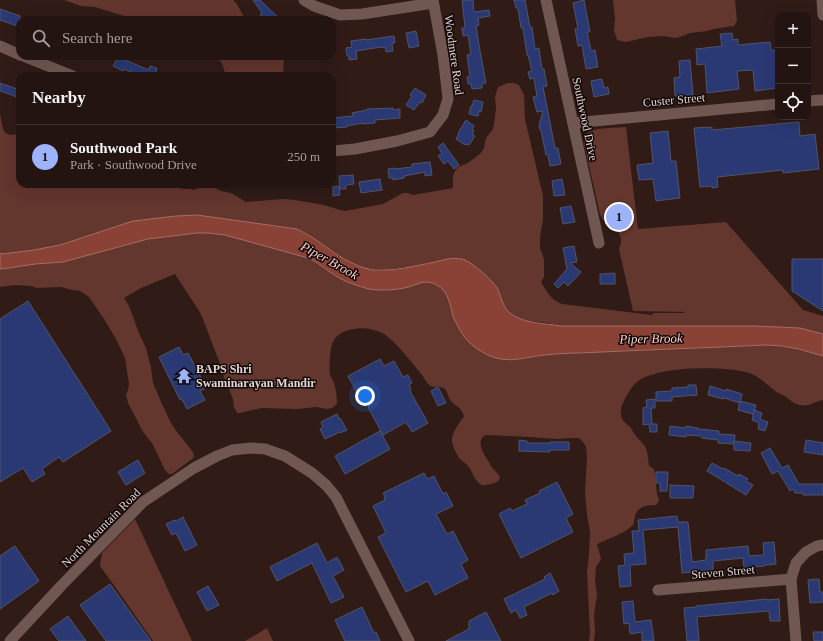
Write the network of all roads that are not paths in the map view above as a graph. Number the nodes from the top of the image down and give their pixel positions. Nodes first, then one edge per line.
1 (304, 0) edge
2 (546, 0) edge
3 (822, 0) edge
4 (433, 1) edge
5 (823, 15) edge
6 (0, 46) edge
7 (16, 53) edge
8 (33, 60) edge
9 (63, 72) edge
10 (823, 100) edge
11 (811, 101) edge
12 (775, 104) edge
13 (573, 123) junction
14 (336, 151) edge
15 (599, 243) dead end
16 (823, 545) edge
17 (791, 579) junction
18 (658, 590) dead end
19 (10, 641) edge
20 (409, 641) edge
21 (796, 641) edge

1 - 4 street
2 - 13 street, Southwood Drive
3 - 5 street
4 - 14 street, Woodmere Road
6 - 7 street
8 - 9 street
10 - 11 street
12 - 13 street, Custer Street
13 - 15 street, Southwood Drive
16 - 17 street
17 - 18 street, Steven Street
17 - 21 street
19 - 20 street, North Mountain Road

